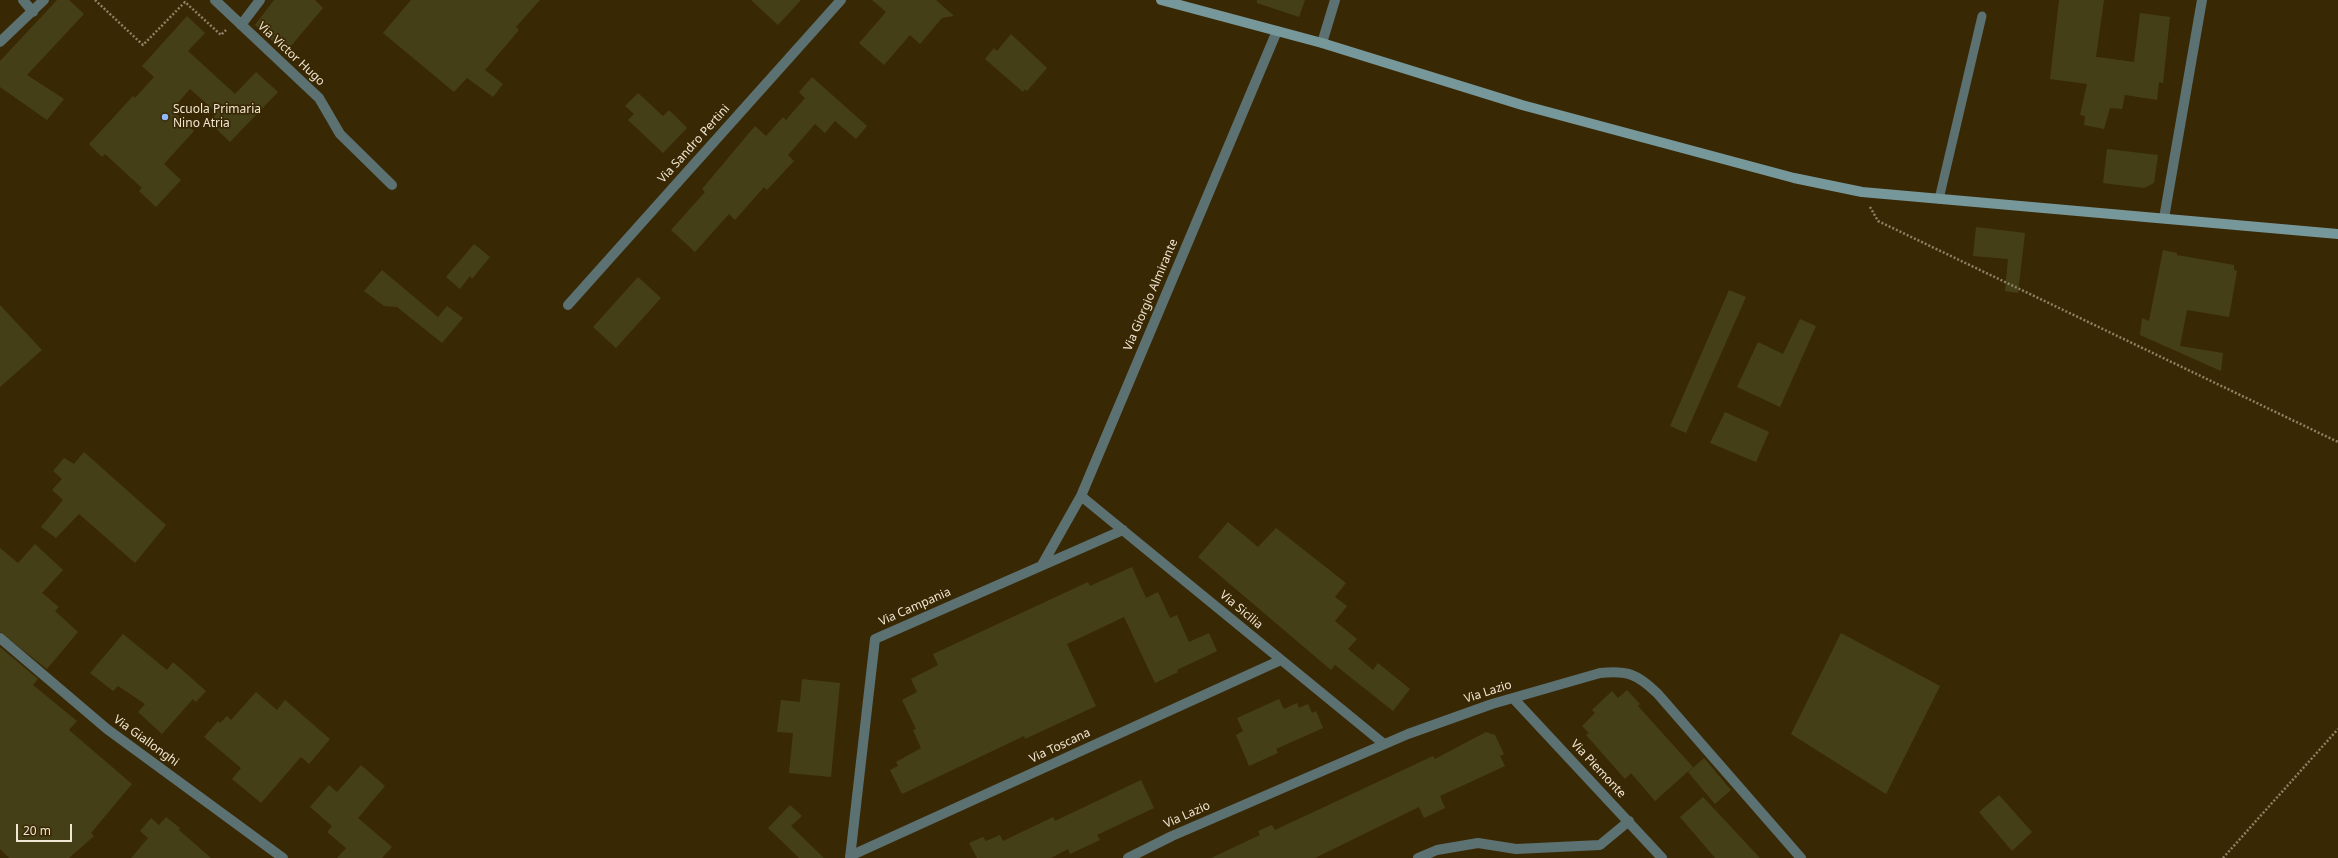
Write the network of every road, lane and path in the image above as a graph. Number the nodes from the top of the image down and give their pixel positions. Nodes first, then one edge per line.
1 (23, 0) edge
2 (44, 0) edge
3 (94, 0) edge
4 (215, 0) edge
5 (260, 0) edge
6 (840, 0) edge
7 (1161, 0) edge
8 (1335, 0) edge
9 (2202, 0) edge
10 (1191, 4) edge
11 (33, 12) junction
12 (1982, 16) dead end
13 (238, 22) junction
14 (1276, 31) junction
15 (0, 42) edge
16 (1322, 43) junction
17 (392, 185) dead end
18 (1862, 192) junction
19 (1938, 199) junction
20 (2164, 218) junction
21 (2338, 234) edge
22 (568, 305) dead end
23 (2338, 442) edge
24 (1081, 496) junction
25 (1123, 530) junction
26 (1042, 565) junction
27 (0, 638) edge
28 (1281, 660) junction
29 (1514, 698) junction
30 (2338, 729) edge
31 (1384, 744) junction
32 (1629, 820) junction
33 (850, 857) edge
34 (1132, 857) edge
35 (283, 858) edge
36 (1418, 858) edge
37 (1662, 858) edge
38 (1801, 858) edge
39 (2223, 858) edge

1 - 11 street
2 - 11 street
3 - 13 path
4 - 13 street, Via Victor Hugo
5 - 13 street
6 - 22 street, Via Sandro Pertini
7 - 10 street
8 - 16 street
9 - 20 street
10 - 14 street
11 - 15 street
12 - 19 lane
13 - 17 street, Via Victor Hugo
14 - 16 street
14 - 24 street, Via Giorgio Almirante
16 - 18 street
18 - 19 street
18 - 23 path
19 - 20 street
20 - 21 street
24 - 25 street, Via Sicilia
24 - 26 street, Via Giorgio Almirante
25 - 26 street, Via Campania
25 - 28 street, Via Sicilia
26 - 33 street, Via Campania
27 - 35 street, Via Giallonghi
28 - 31 street, Via Sicilia
28 - 33 street, Via Toscana
29 - 31 street, Via Lazio
29 - 32 street, Via Piemonte
29 - 38 street, Via Lazio
30 - 39 path
31 - 34 street, Via Lazio
32 - 36 street
32 - 37 street, Via Piemonte

